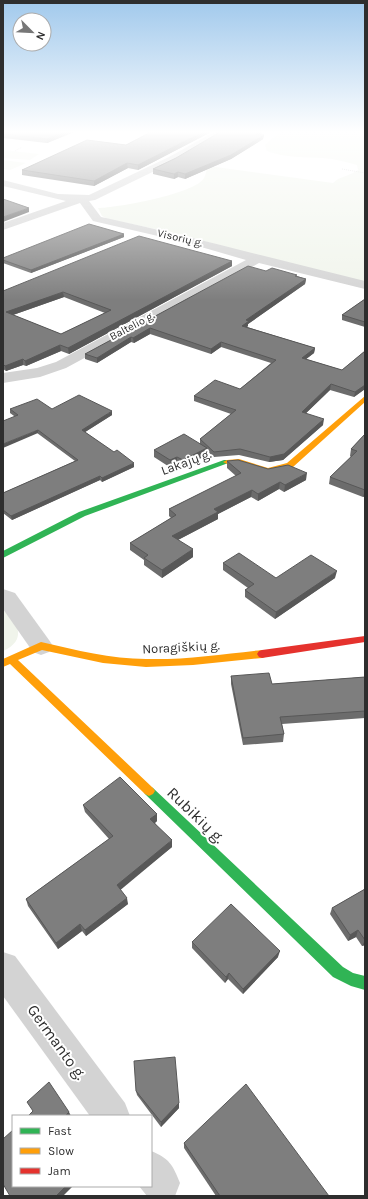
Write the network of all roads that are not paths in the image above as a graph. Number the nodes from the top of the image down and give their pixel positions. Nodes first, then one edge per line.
1 (23, 188) edge
2 (114, 188) edge
3 (82, 199) junction
4 (3, 228) edge
5 (256, 259) junction
6 (365, 285) edge
7 (3, 378) edge
8 (365, 398) edge
9 (3, 555) edge
10 (3, 597) edge
11 (365, 639) edge
12 (41, 646) junction
13 (7, 661) edge
14 (3, 968) edge
15 (365, 983) edge
16 (111, 1115) edge

1 - 3 street
2 - 3 street
3 - 4 street
3 - 5 street, Visorių g.
5 - 6 street, Visorių g.
5 - 7 street, Baltelio g.
8 - 9 street, Lakajų g.
10 - 12 street
11 - 12 street, Noragiškių g.
12 - 13 street
13 - 15 street, Rubikių g.
14 - 16 street, Germanto g.

